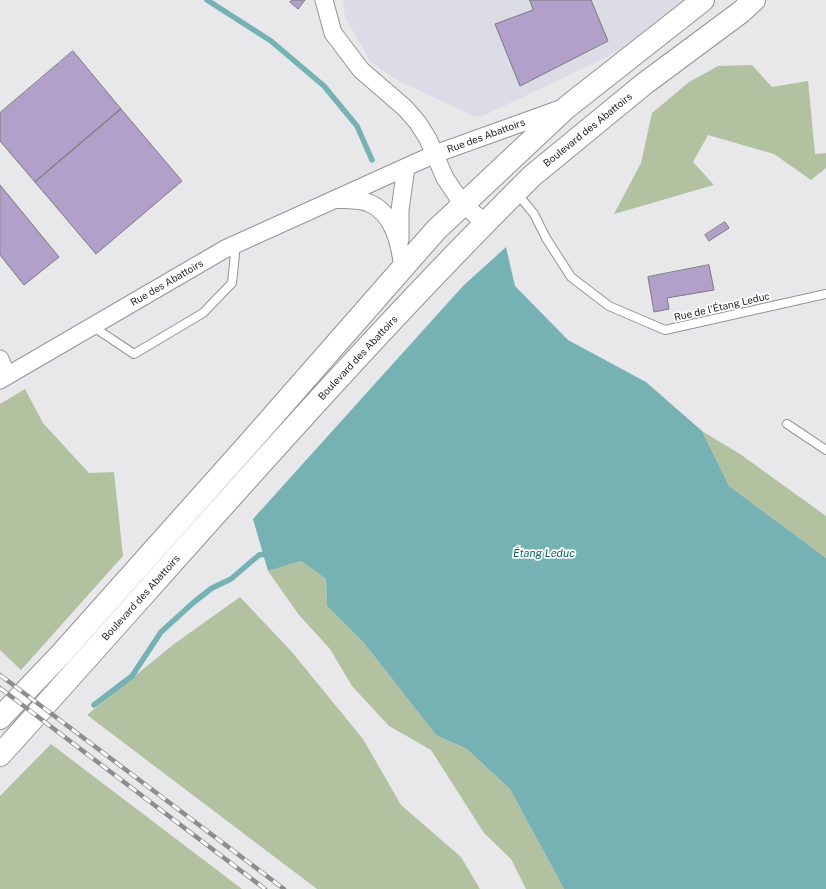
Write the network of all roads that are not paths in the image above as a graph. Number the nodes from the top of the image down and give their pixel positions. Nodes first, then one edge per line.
1 (324, 0) edge
2 (703, 0) edge
3 (754, 0) edge
4 (567, 107) junction
5 (435, 154) junction
6 (406, 167) junction
7 (516, 192) junction
8 (333, 199) junction
9 (463, 204) junction
10 (485, 223) junction
11 (236, 244) junction
12 (400, 244) junction
13 (404, 268) junction
14 (826, 294) edge
15 (92, 326) junction
16 (0, 359) edge
17 (4, 378) edge
18 (787, 424) dead end
19 (826, 450) edge
20 (0, 718) edge
21 (0, 755) edge

1 - 5 street
2 - 4 street
3 - 7 street, Boulevard des Abattoirs
4 - 5 street, Rue des Abattoirs
4 - 9 street
5 - 6 street, Rue des Abattoirs
5 - 9 street
6 - 8 street, Rue des Abattoirs
6 - 12 street, Rue des Abattoirs
7 - 10 street, Boulevard des Abattoirs
7 - 14 lane, Rue de l'Étang Leduc
8 - 11 street, Rue des Abattoirs
8 - 12 street, Rue des Abattoirs
9 - 10 street
9 - 13 street
10 - 21 street, Boulevard des Abattoirs
11 - 15 street, Rue des Abattoirs
11 - 15 lane
12 - 13 street, Rue des Abattoirs
13 - 20 street
15 - 17 street, Rue des Abattoirs
16 - 17 street, Rue des Abattoirs
18 - 19 lane

